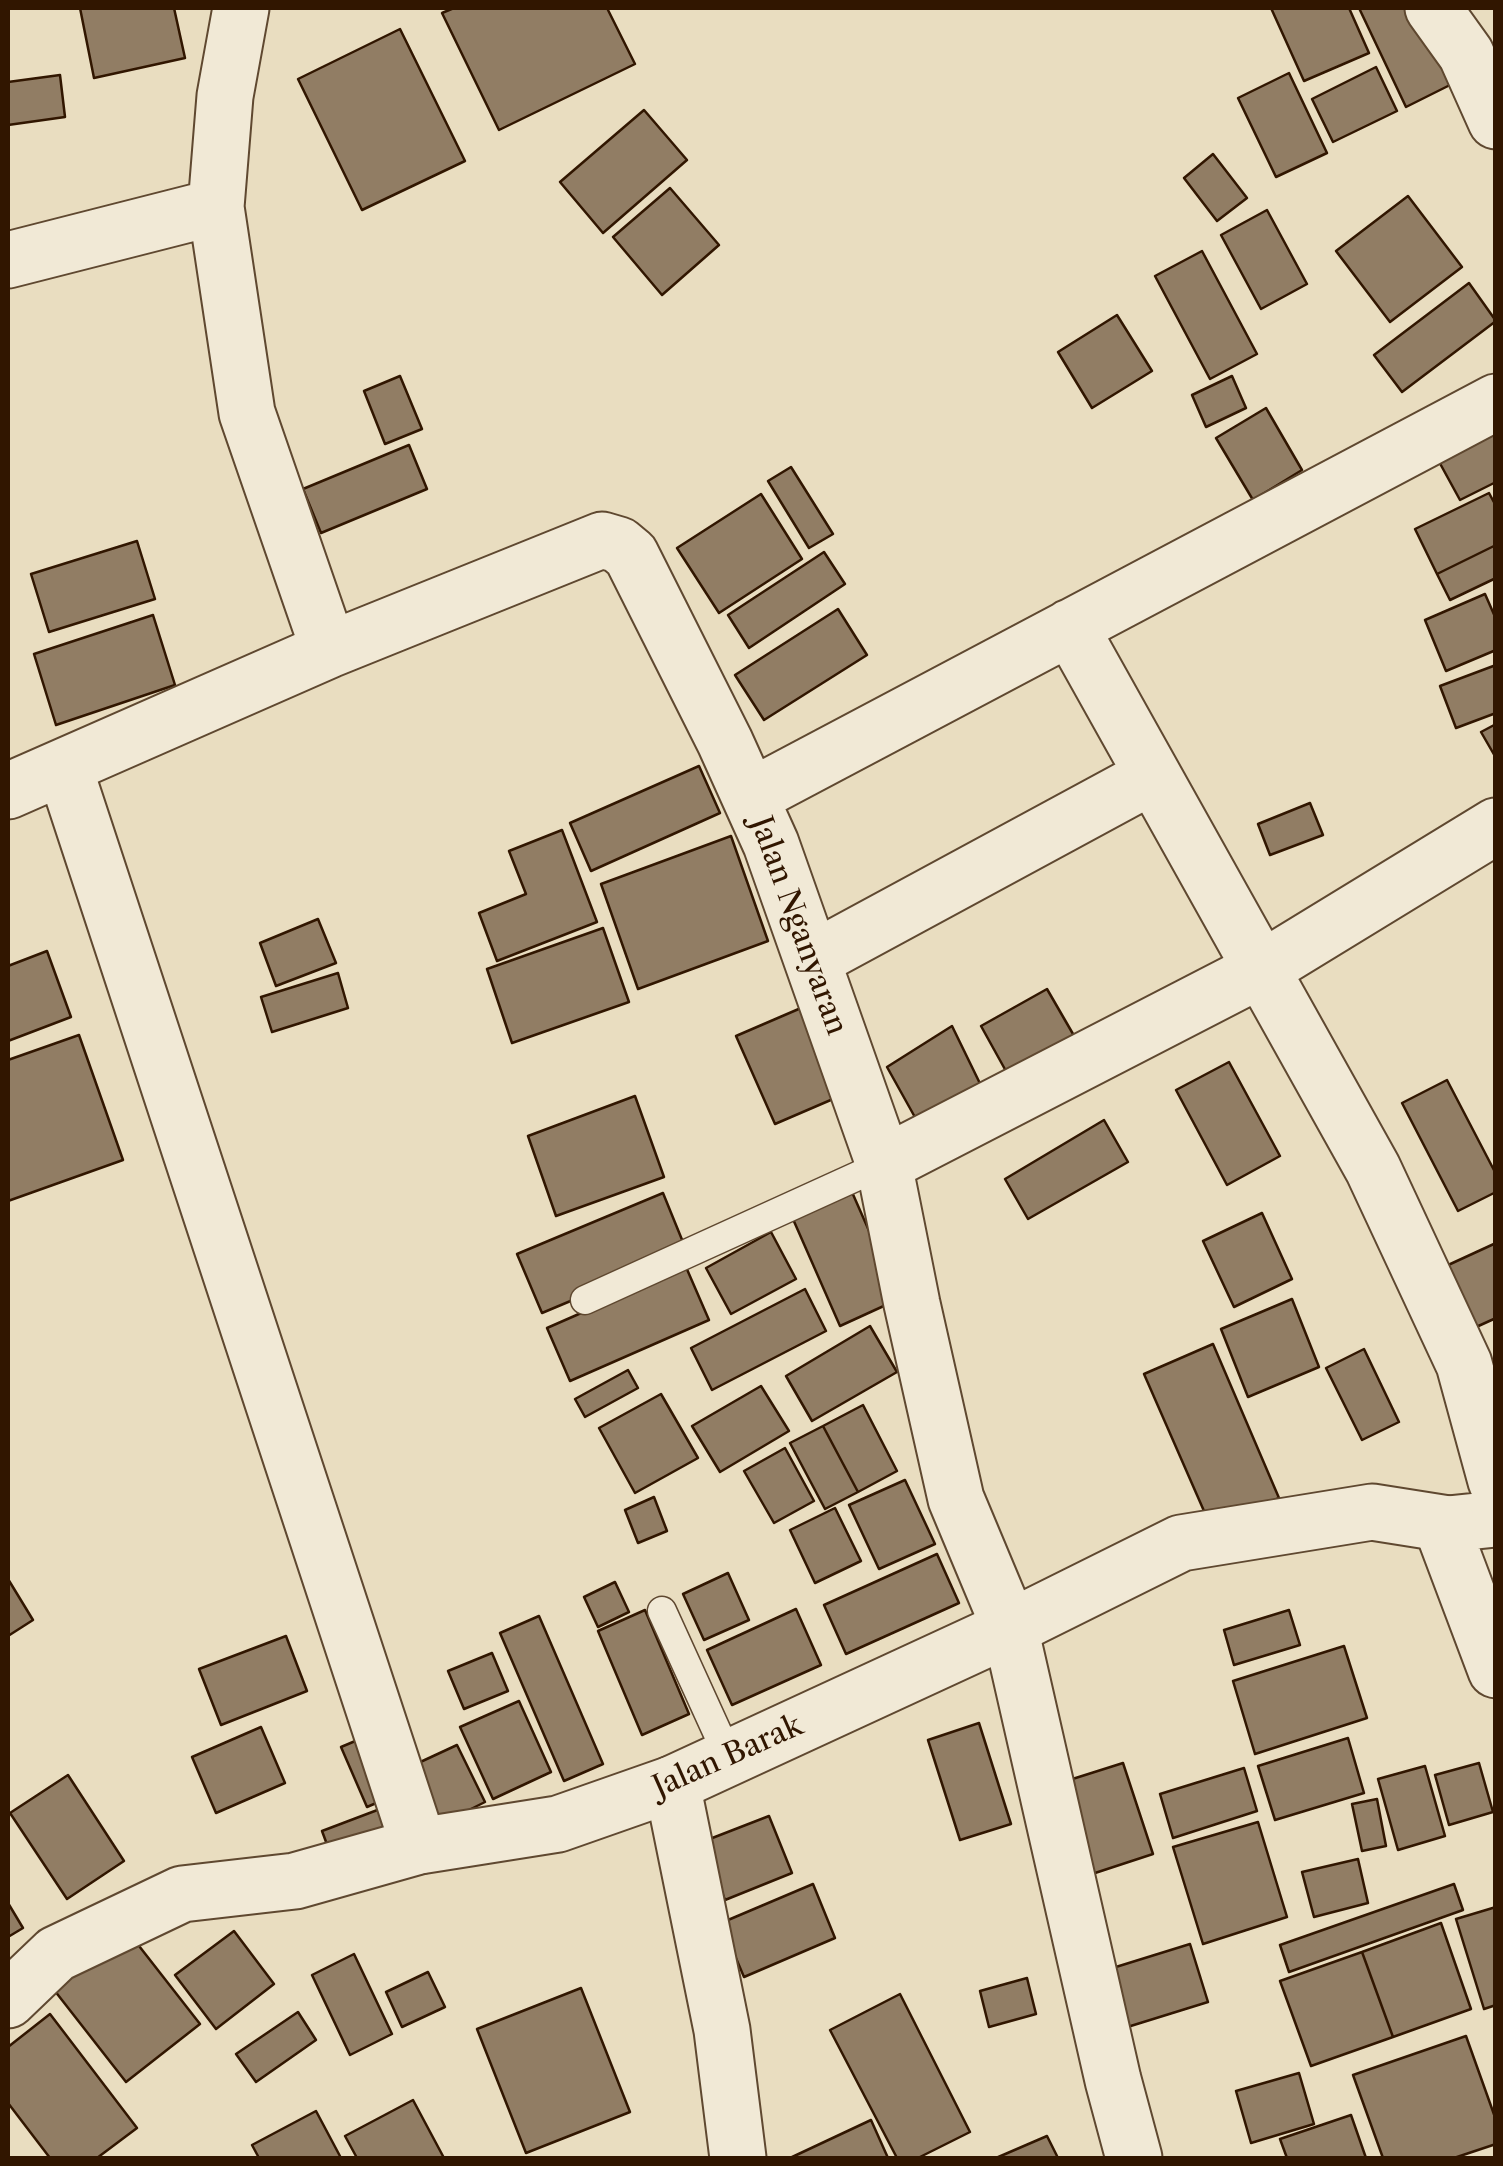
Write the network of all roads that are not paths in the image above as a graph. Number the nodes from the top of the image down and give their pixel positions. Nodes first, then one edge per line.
1 (241, 8) edge
2 (1433, 8) edge
3 (1496, 122) edge
4 (216, 207) junction
5 (8, 260) edge
6 (1496, 402) edge
7 (1070, 627) junction
8 (329, 650) junction
9 (64, 767) junction
10 (1152, 776) junction
11 (8, 791) edge
12 (750, 797) junction
13 (1496, 826) edge
14 (812, 960) junction
15 (1262, 969) junction
16 (884, 1164) junction
17 (585, 1300) dead end
18 (1473, 1514) edge
19 (662, 1611) dead end
20 (1010, 1628) junction
21 (1496, 1670) edge
22 (730, 1758) junction
23 (672, 1784) junction
24 (419, 1846) junction
25 (8, 2000) edge
26 (738, 2158) edge
27 (1134, 2158) edge

1 - 4 street
2 - 3 street
4 - 5 street
4 - 8 street
6 - 7 street
7 - 10 street
7 - 12 street
8 - 9 street, Jalan Nganyaran
8 - 12 street, Jalan Nganyaran
9 - 11 street, Jalan Nganyaran
9 - 24 street
10 - 14 street
10 - 15 street
12 - 14 street, Jalan Nganyaran
13 - 15 street
14 - 16 street, Jalan Nganyaran
15 - 16 street
15 - 18 street
16 - 17 lane
16 - 20 street, Jalan Nganyaran
18 - 20 street, Jalan Barak
18 - 21 street
19 - 22 lane
20 - 22 street, Jalan Barak
20 - 27 street, Jalan Nganyaran
22 - 23 street, Jalan Barak
23 - 24 street, Jalan Barak
23 - 26 street
24 - 25 street, Jalan Barak

